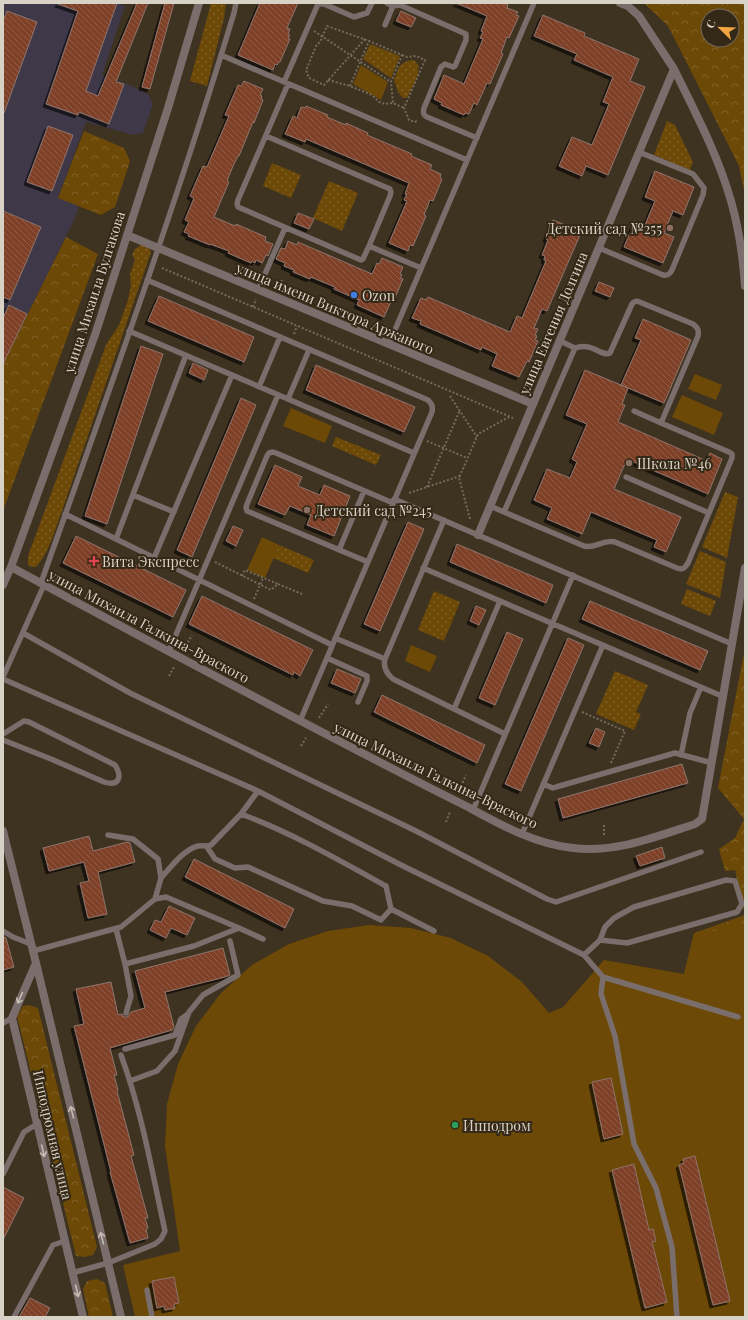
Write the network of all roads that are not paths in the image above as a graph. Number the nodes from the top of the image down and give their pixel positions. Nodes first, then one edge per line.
1 (199, 3) edge
2 (236, 3) edge
3 (372, 3) edge
4 (387, 3) edge
5 (534, 3) edge
6 (620, 3) edge
7 (393, 6) junction
8 (385, 25) dead end
9 (221, 56) junction
10 (674, 69) junction
11 (286, 83) junction
12 (266, 136) junction
13 (477, 138) junction
14 (639, 152) junction
15 (467, 160) junction
16 (285, 228) junction
17 (127, 235) junction
18 (369, 246) junction
19 (158, 248) junction
20 (599, 248) junction
21 (421, 268) junction
22 (147, 280) junction
23 (745, 286) edge
24 (258, 293) junction
25 (129, 331) junction
26 (280, 337) junction
27 (560, 341) junction
28 (389, 344) junction
29 (574, 348) junction
30 (309, 350) junction
31 (186, 355) junction
32 (232, 375) junction
33 (259, 386) junction
34 (278, 395) junction
35 (288, 399) junction
36 (533, 404) junction
37 (634, 411) dead end
38 (661, 423) junction
39 (414, 453) junction
40 (626, 477) dead end
41 (364, 491) junction
42 (133, 495) junction
43 (394, 501) junction
44 (490, 506) junction
45 (174, 512) junction
46 (504, 512) junction
47 (709, 513) junction
48 (65, 514) junction
49 (444, 520) junction
50 (478, 535) junction
51 (116, 539) junction
52 (339, 550) junction
53 (154, 558) junction
54 (368, 562) junction
55 (11, 567) junction
56 (423, 568) junction
57 (745, 568) edge
58 (573, 576) junction
59 (199, 580) junction
60 (42, 584) junction
61 (3, 585) edge
62 (500, 601) junction
63 (552, 624) junction
64 (22, 634) junction
65 (335, 638) junction
66 (732, 644) junction
67 (603, 645) junction
68 (332, 646) junction
69 (169, 651) junction
70 (326, 658) junction
71 (385, 659) junction
72 (3, 678) edge
73 (701, 687) junction
74 (724, 697) junction
75 (358, 702) dead end
76 (454, 709) junction
77 (300, 721) junction
78 (3, 734) edge
79 (505, 734) junction
80 (3, 740) edge
81 (681, 755) junction
82 (712, 763) junction
83 (543, 784) junction
84 (258, 791) junction
85 (473, 810) junction
86 (241, 814) junction
87 (3, 831) edge
88 (522, 834) junction
89 (108, 835) dead end
90 (207, 847) junction
91 (701, 852) dead end
92 (161, 878) junction
93 (156, 899) junction
94 (392, 908) junction
95 (116, 928) junction
96 (239, 928) junction
97 (434, 930) dead end
98 (3, 931) edge
99 (263, 940) dead end
100 (600, 940) junction
101 (230, 941) dead end
102 (32, 947) junction
103 (584, 955) junction
104 (36, 963) junction
105 (125, 964) junction
106 (603, 977) junction
107 (189, 1012) junction
108 (126, 1013) dead end
109 (738, 1016) dead end
110 (12, 1018) junction
111 (3, 1024) edge
112 (125, 1049) dead end
113 (121, 1055) dead end
114 (130, 1081) junction
115 (37, 1124) junction
116 (3, 1174) edge
117 (65, 1242) junction
118 (108, 1263) junction
119 (72, 1273) junction
120 (147, 1290) dead end
121 (14, 1317) edge
122 (83, 1317) edge
123 (121, 1317) edge
124 (152, 1317) edge
125 (677, 1317) edge

1 - 17 street, улица Михаила Булгакова
2 - 9 lane
3 - 11 lane
4 - 7 lane
5 - 13 lane
6 - 10 street
7 - 8 lane
7 - 13 lane
9 - 11 lane
9 - 19 lane
10 - 14 street, улица Евгения Долгина
10 - 23 street
11 - 12 lane
11 - 15 lane
12 - 16 lane
12 - 18 lane
13 - 15 lane
14 - 20 street, улица Евгения Долгина
14 - 20 lane
15 - 21 lane
16 - 18 lane
16 - 24 lane
17 - 19 street, улица имени Виктора Аржаного
17 - 55 street, улица Михаила Булгакова
18 - 21 lane
19 - 22 lane
19 - 24 street, улица имени Виктора Аржаного
20 - 27 street, улица Евгения Долгина
21 - 28 lane
22 - 25 lane
22 - 26 lane
24 - 28 street, улица имени Виктора Аржаного
25 - 31 lane
25 - 48 lane
26 - 30 lane
26 - 33 lane
27 - 29 lane
27 - 36 street, улица Евгения Долгина
28 - 36 street, улица имени Виктора Аржаного
29 - 38 lane
29 - 46 lane
30 - 35 lane
30 - 39 lane
31 - 32 lane
31 - 42 lane
32 - 33 lane
32 - 45 lane
33 - 34 lane
34 - 35 lane
34 - 59 lane
35 - 39 lane
36 - 44 street, улица Евгения Долгина
37 - 38 lane
38 - 47 lane
39 - 43 lane
40 - 47 lane
41 - 43 lane
41 - 52 lane
41 - 52 lane
42 - 45 lane
42 - 51 lane
43 - 49 lane
43 - 54 lane
44 - 46 lane
44 - 50 street, улица Евгения Долгина
45 - 53 lane
46 - 47 lane
48 - 51 lane
48 - 60 lane
49 - 50 lane
49 - 56 lane
50 - 58 lane
51 - 53 lane
52 - 54 lane
53 - 59 lane
54 - 65 lane
55 - 60 street, улица Михаила Галкина-Враского
55 - 61 street, улица Михаила Булгакова
56 - 62 lane
56 - 71 lane
57 - 66 street, улица Михаила Галкина-Враского
58 - 63 lane
58 - 66 lane
59 - 68 lane
59 - 69 lane
60 - 64 lane
60 - 69 street, улица Михаила Галкина-Враского
62 - 63 lane
62 - 76 lane
63 - 67 lane
63 - 79 lane
64 - 72 lane
64 - 91 lane
65 - 68 lane
65 - 71 lane
66 - 74 street, улица Михаила Галкина-Враского
67 - 73 lane
67 - 83 lane
68 - 70 lane
69 - 77 street, улица Михаила Галкина-Враского
70 - 75 lane
70 - 77 lane
71 - 76 lane
72 - 84 lane
73 - 74 lane
73 - 81 lane
74 - 82 street, улица Михаила Галкина-Враского
76 - 79 lane
77 - 85 street, улица Михаила Галкина-Враского
78 - 80 lane
79 - 85 lane
81 - 82 lane
81 - 83 lane
82 - 88 street, улица Михаила Галкина-Враского
83 - 88 lane
84 - 86 lane
84 - 103 lane
85 - 88 street, улица Михаила Галкина-Враского
86 - 90 lane
86 - 94 lane
87 - 102 street, Ипподромная улица
89 - 92 lane
90 - 92 lane
90 - 94 lane
92 - 93 lane
93 - 95 lane
93 - 96 lane
94 - 97 lane
95 - 102 lane
95 - 105 lane
96 - 99 lane
96 - 105 lane
98 - 102 lane
100 - 100 lane
100 - 103 lane
101 - 107 lane
102 - 104 street, Ипподромная улица
103 - 106 lane
104 -> 110 street
118 -> 104 street, Ипподромная улица
105 - 108 lane
106 - 109 lane
106 - 125 lane
107 - 112 lane
107 - 114 lane
110 - 111 lane
110 - 115 street, Ипподромная улица
113 - 114 lane
114 - 118 lane
115 - 116 lane
115 -> 117 street, Ипподромная улица
117 - 119 street, Ипподромная улица
117 - 121 lane
118 - 119 lane
118 - 123 street, Ипподромная улица
119 -> 122 street, Ипподромная улица
120 - 124 lane

